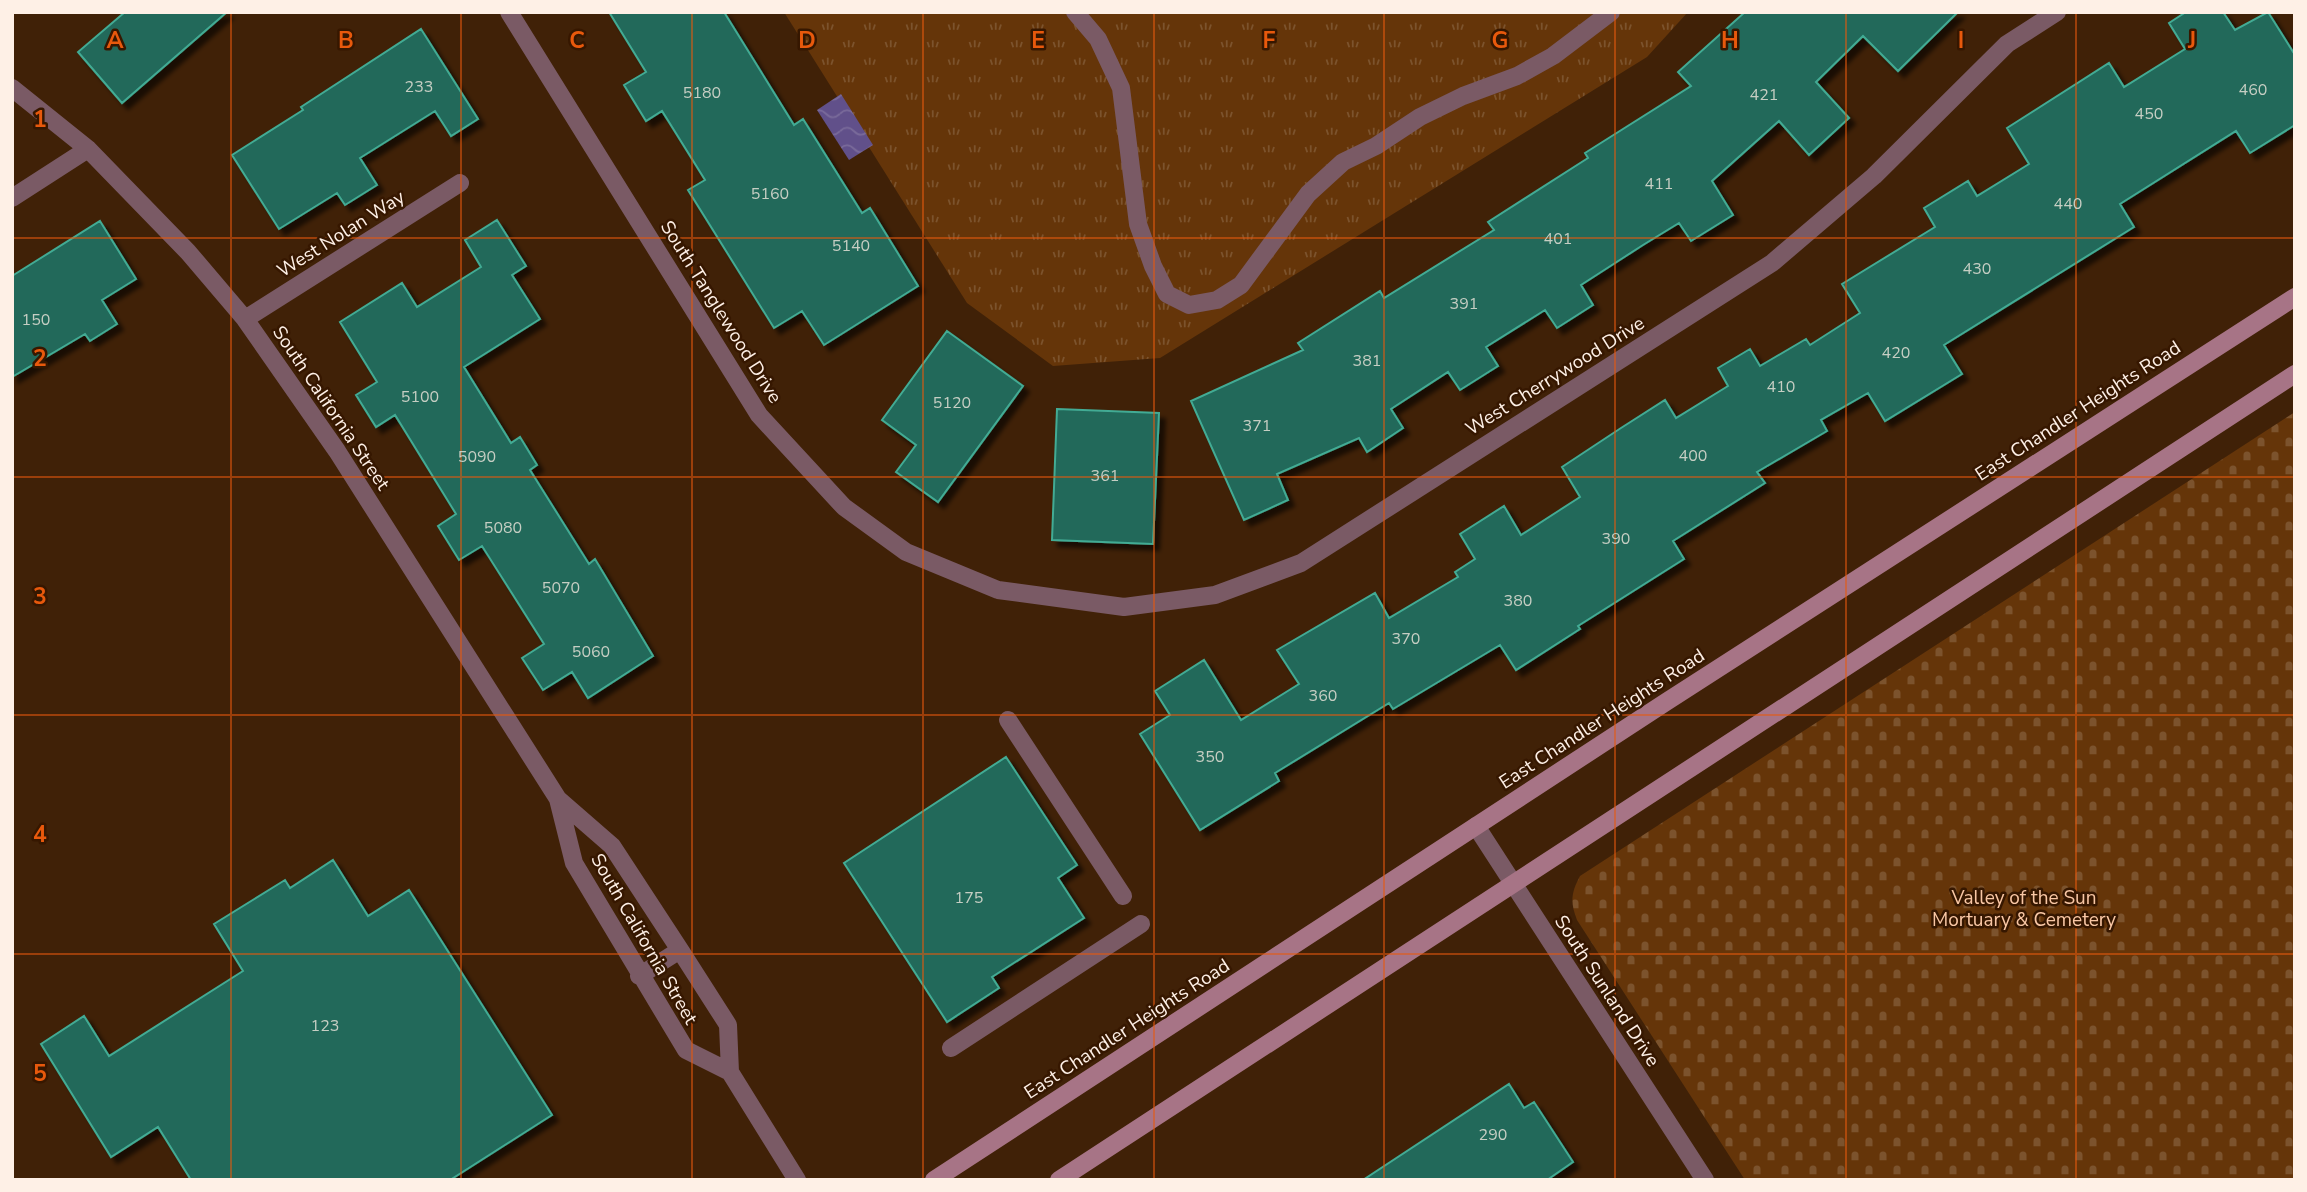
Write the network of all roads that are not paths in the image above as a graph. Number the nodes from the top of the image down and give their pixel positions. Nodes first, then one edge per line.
1 (509, 12) edge
2 (1075, 12) edge
3 (1611, 12) edge
4 (2057, 12) edge
5 (12, 88) edge
6 (88, 149) junction
7 (460, 183) dead end
8 (12, 198) edge
9 (2295, 297) edge
10 (245, 319) junction
11 (2295, 374) edge
12 (998, 590) joint
13 (1007, 720) dead end
14 (558, 799) junction
15 (1476, 825) junction
16 (1513, 883) junction
17 (1124, 896) dead end
18 (1141, 924) dead end
19 (680, 950) junction
20 (639, 976) junction
21 (951, 1048) dead end
22 (730, 1072) junction
23 (797, 1180) edge
24 (934, 1180) edge
25 (1059, 1180) edge
26 (1705, 1180) edge

1 - 12 street, South Tanglewood Drive
2 - 3 street
4 - 12 street, West Cherrywood Drive
5 - 6 street, South California Street
6 - 8 street
6 - 10 street, South California Street
7 - 10 street, West Nolan Way
9 - 15 main road, East Chandler Heights Road
10 - 14 street, South California Street
11 - 16 main road
13 - 17 street
14 - 19 street, South California Street
14 - 20 street, South California Street
15 - 16 street, South Sunland Drive
15 - 24 main road, East Chandler Heights Road
16 - 25 main road
16 - 26 street, South Sunland Drive
18 - 21 street
19 - 20 street
19 - 22 street, South California Street
20 - 22 street, South California Street
22 - 23 street, South California Street

